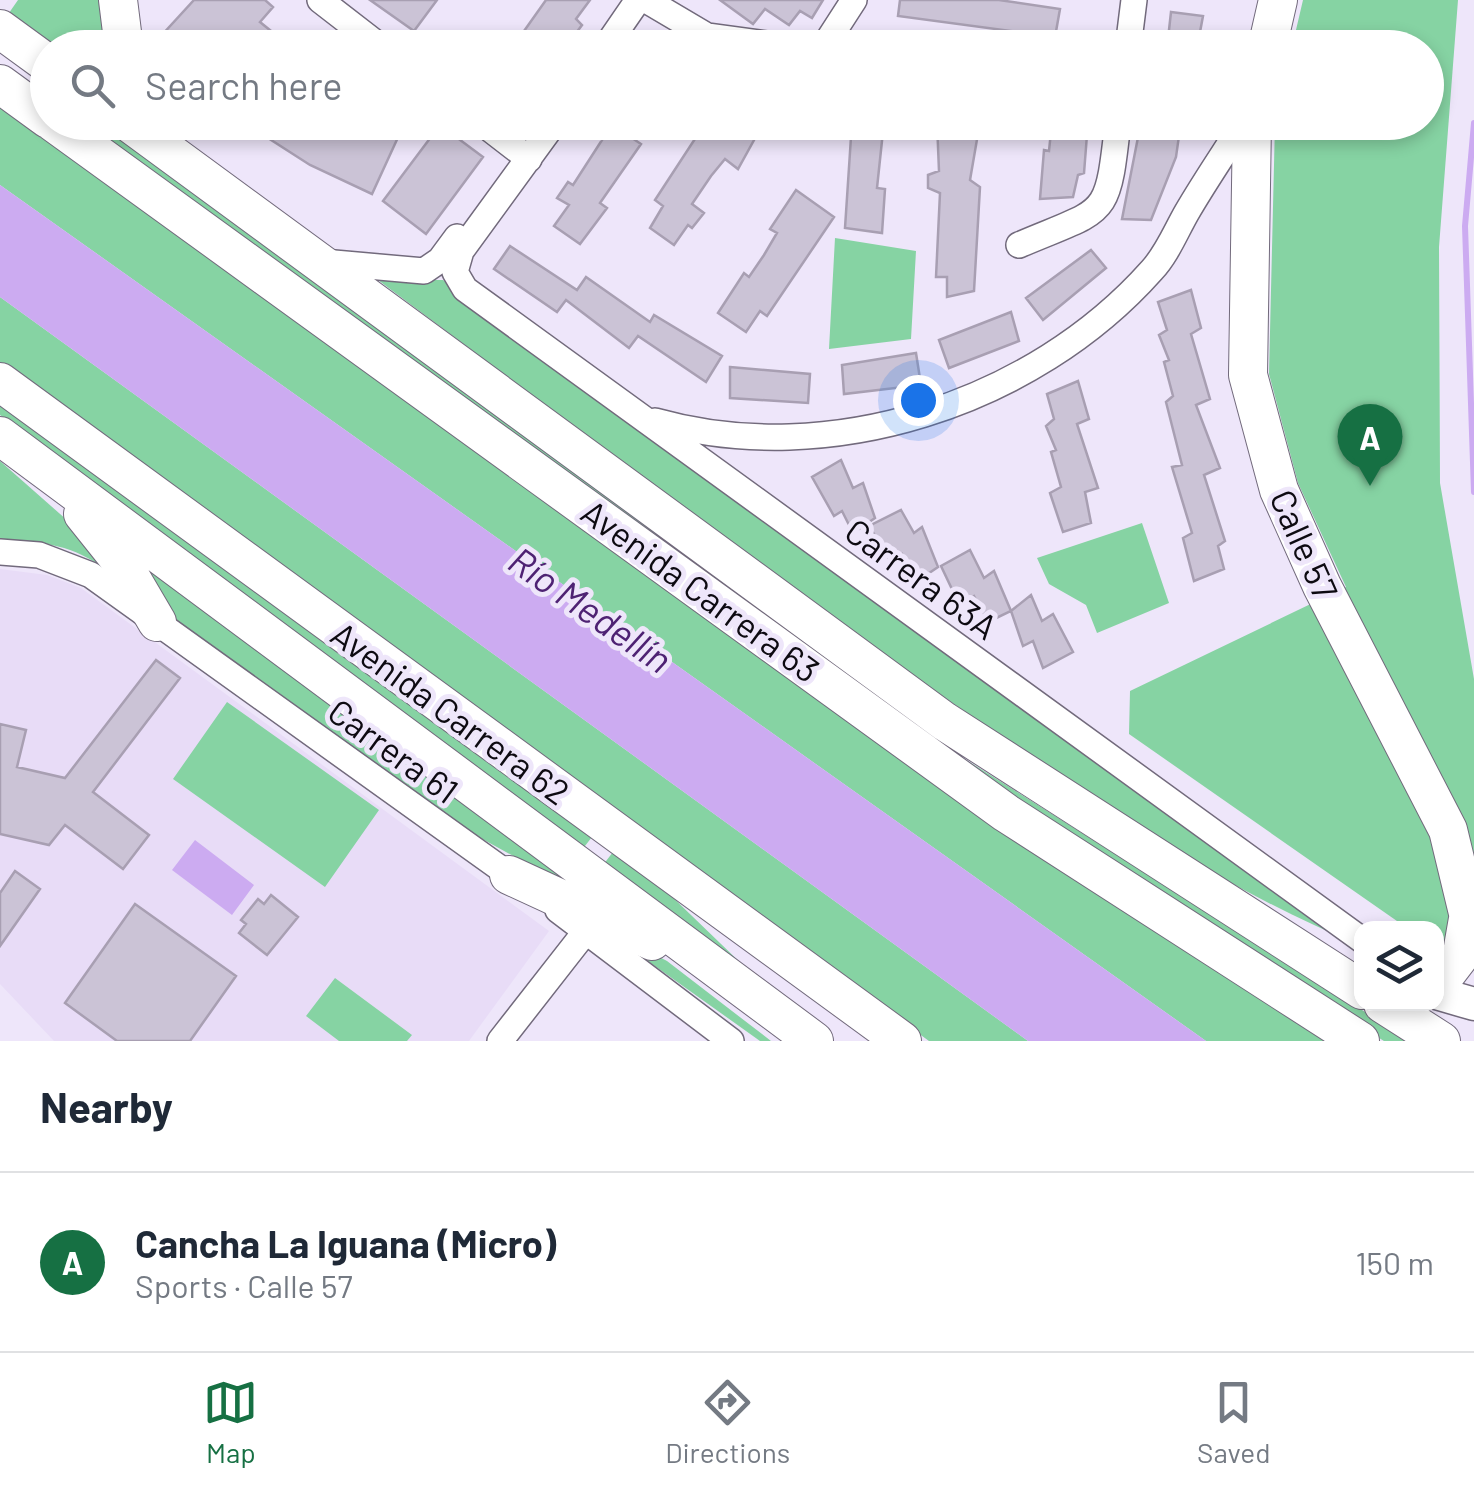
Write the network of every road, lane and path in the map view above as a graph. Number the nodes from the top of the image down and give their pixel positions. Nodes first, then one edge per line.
1 (118, 0) edge
2 (638, 0) edge
3 (646, 0) edge
4 (854, 0) edge
5 (1134, 0) edge
6 (1278, 0) edge
7 (331, 3) edge
8 (0, 29) edge
9 (122, 30) edge
10 (362, 30) edge
11 (617, 30) edge
12 (696, 30) edge
13 (835, 30) edge
14 (1130, 30) edge
15 (1271, 30) edge
16 (30, 51) edge
17 (0, 84) edge
18 (30, 106) edge
19 (78, 140) edge
20 (152, 140) edge
21 (174, 140) edge
22 (504, 140) edge
23 (532, 140) edge
24 (539, 140) edge
25 (1116, 140) edge
26 (1233, 140) edge
27 (1252, 140) edge
28 (524, 155) junction
29 (203, 178) junction
30 (1020, 244) dead end
31 (318, 262) junction
32 (0, 382) edge
33 (639, 416) junction
34 (0, 436) edge
35 (34, 460) junction
36 (1, 553) edge
37 (156, 622) junction
38 (812, 668) junction
39 (944, 721) junction
40 (662, 866) junction
41 (509, 875) junction
42 (1471, 924) edge
43 (586, 931) junction
44 (1276, 934) junction
45 (1354, 934) edge
46 (1354, 963) edge
47 (724, 974) junction
48 (1444, 979) edge
49 (1354, 985) edge
50 (1444, 993) edge
51 (1474, 1004) edge
52 (1394, 1011) edge
53 (500, 1041) edge
54 (731, 1041) edge
55 (814, 1041) edge
56 (827, 1041) edge
57 (902, 1041) edge
58 (1360, 1041) edge
59 (1440, 1041) edge

1 - 9 highway
2 - 11 street
3 - 12 street
4 - 13 street
5 - 14 street
6 - 15 highway
7 - 10 street
8 - 16 highway
17 - 18 highway, Avenida Carrera 63
19 - 38 highway, Avenida Carrera 63
20 - 29 highway, Avenida Carrera 63
21 - 29 highway
22 - 28 street
23 - 28 street
24 - 28 street
25 - 30 street
26 - 33 street
27 - 42 highway, Calle 57
28 - 31 street
28 - 33 street, Carrera 63A
29 - 31 highway, Avenida Carrera 63
31 - 39 highway, Avenida Carrera 63
32 - 40 highway, Avenida Carrera 62
33 - 45 street, Carrera 63A
34 - 35 highway, Avenida Carrera 62
35 - 37 highway
35 - 47 highway, Avenida Carrera 62
36 - 37 street, Carrera 61
37 - 41 street, Carrera 61
38 - 39 highway
38 - 58 highway, Avenida Carrera 63
39 - 44 highway, Avenida Carrera 63
40 - 56 highway
40 - 57 highway, Avenida Carrera 62
41 - 43 street, Carrera 61
41 - 47 highway
42 - 48 highway
43 - 53 street
43 - 54 street, Carrera 61
44 - 46 main road
44 - 49 highway, Avenida Carrera 63
47 - 55 highway, Avenida Carrera 62
50 - 51 main road
52 - 59 highway

